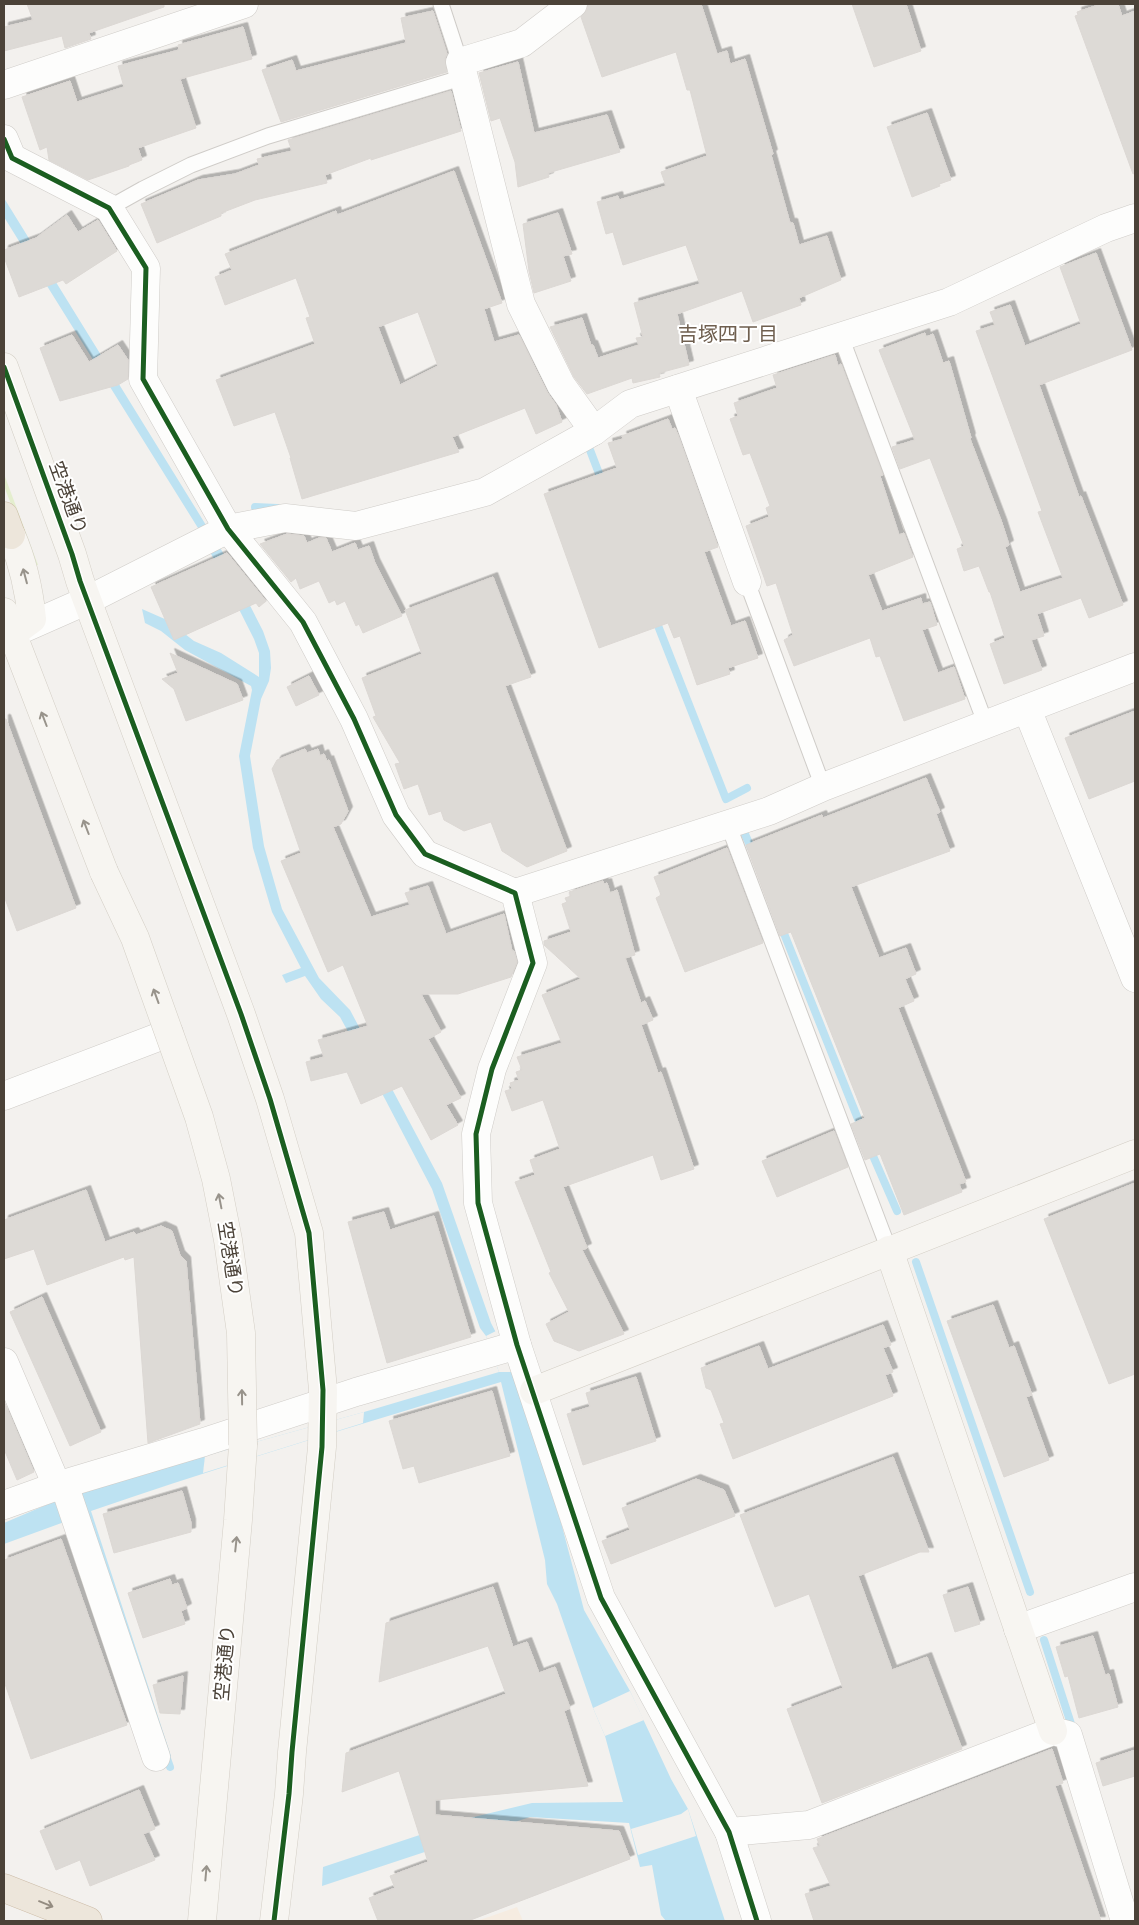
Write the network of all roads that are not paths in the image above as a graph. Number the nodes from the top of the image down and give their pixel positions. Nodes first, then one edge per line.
1 (244, 4) edge
2 (441, 4) edge
3 (573, 4) edge
4 (462, 70) junction
5 (4, 85) edge
6 (6, 153) edge
7 (109, 208) junction
8 (1135, 218) edge
9 (841, 337) junction
10 (4, 367) edge
11 (678, 389) junction
12 (594, 431) junction
13 (7, 526) edge
14 (215, 535) junction
15 (748, 582) joint
16 (88, 600) junction
17 (7, 627) edge
18 (1135, 667) edge
19 (1027, 709) junction
20 (986, 725) junction
21 (823, 787) junction
22 (728, 824) junction
23 (515, 893) junction
24 (1135, 978) edge
25 (169, 1033) junction
26 (4, 1096) edge
27 (1135, 1154) edge
28 (890, 1250) junction
29 (504, 1349) junction
30 (4, 1362) edge
31 (534, 1391) junction
32 (323, 1403) junction
33 (242, 1429) junction
34 (62, 1490) junction
35 (4, 1505) edge
36 (1135, 1587) edge
37 (1018, 1630) junction
38 (1053, 1731) junction
39 (156, 1757) dead end
40 (729, 1832) junction
41 (4, 1888) edge
42 (88, 1921) edge
43 (202, 1921) edge
44 (274, 1921) edge
45 (757, 1921) edge
46 (1125, 1921) edge

1 - 5 street
2 - 4 lane
3 - 4 street
4 - 7 lane
4 - 12 street
6 - 7 street
7 - 14 street
8 - 9 street
9 - 11 street
9 - 20 lane
10 - 16 street, 空港通り
11 - 12 street
11 - 15 street
12 - 14 street
17 -> 13 street
14 - 16 street
14 - 23 street
15 - 21 lane
16 - 17 street
16 - 32 street, 空港通り
25 -> 17 street, 空港通り, bridge
18 - 19 street
19 - 20 street
19 - 24 street
20 - 21 street
21 - 22 street
22 - 23 street
22 - 28 lane
23 - 29 street
25 - 26 street
33 -> 25 street, 空港通り, bridge
27 - 28 street
28 - 31 street
28 - 37 street
29 - 31 street
29 - 32 street
30 - 34 street
31 - 40 street
32 - 33 street
32 - 44 street, 空港通り
33 - 34 street
43 -> 33 street, 空港通り, bridge
34 - 35 street
34 - 39 street
36 - 37 street
37 - 38 street
38 - 40 street
38 - 46 street
40 - 45 street
41 -> 42 highway

